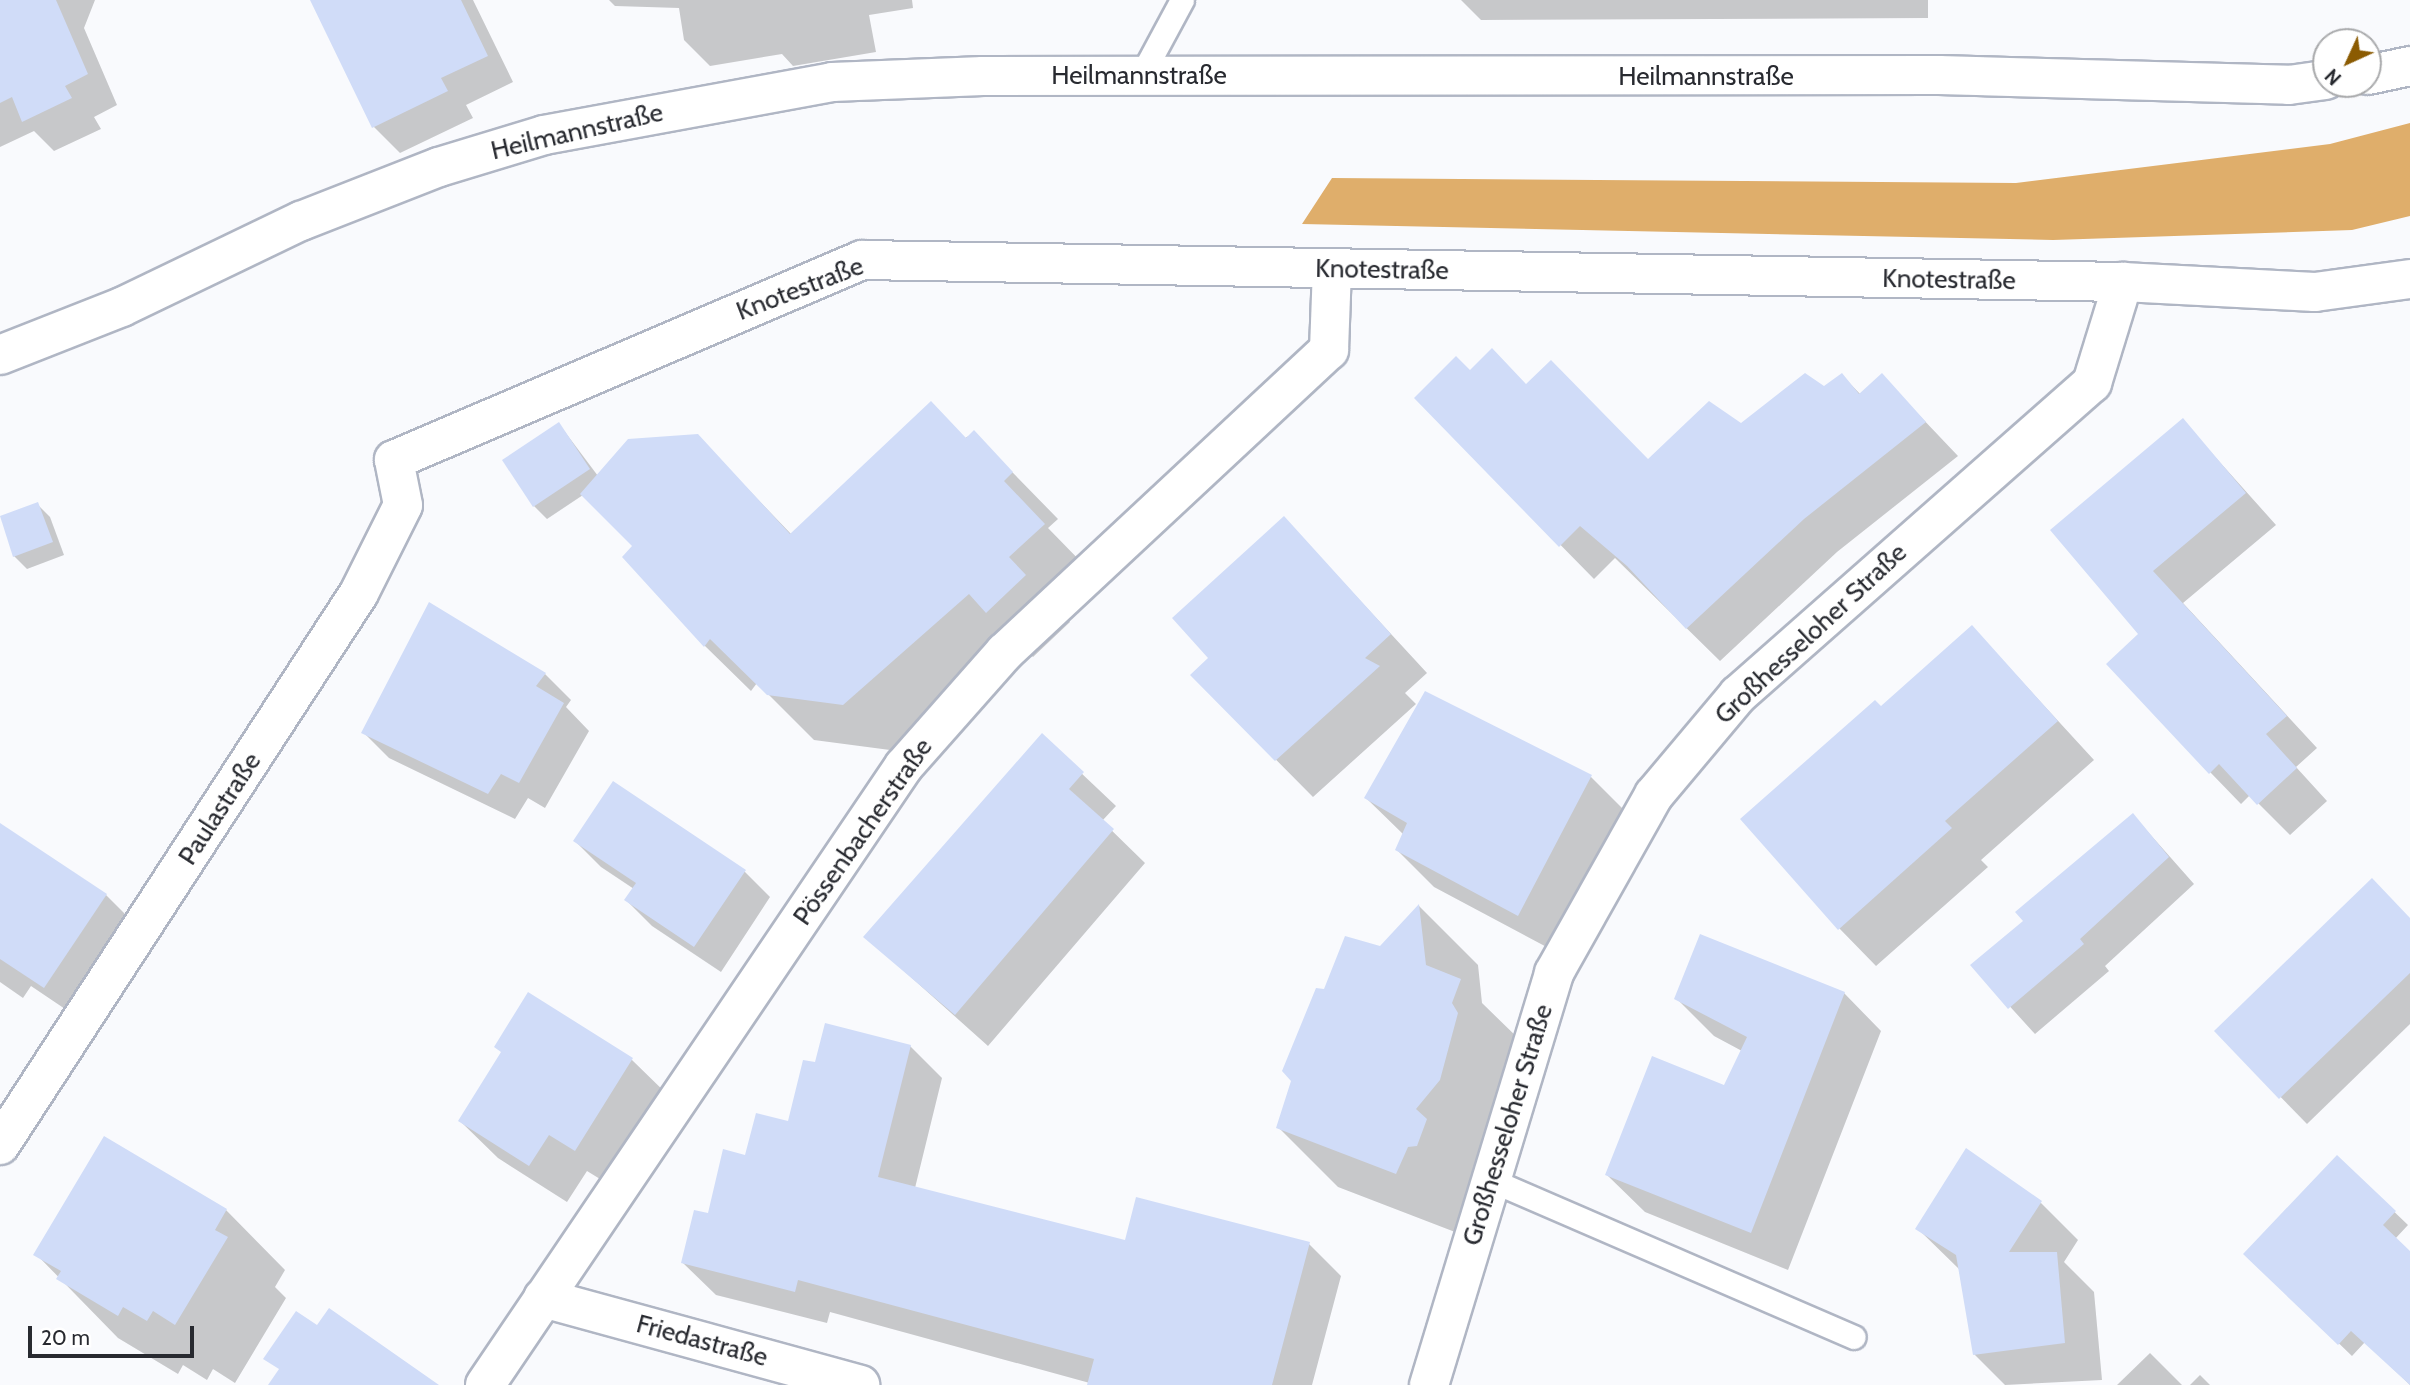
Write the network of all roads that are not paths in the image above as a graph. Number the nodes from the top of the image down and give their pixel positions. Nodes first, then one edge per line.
1 (1182, 0) edge
2 (2410, 66) edge
3 (2382, 72) edge
4 (1142, 76) junction
5 (2312, 82) edge
6 (1332, 270) junction
7 (2123, 282) junction
8 (2404, 290) edge
9 (0, 355) edge
10 (394, 460) joint
11 (0, 1145) edge
12 (1491, 1180) junction
13 (543, 1298) junction
14 (1853, 1337) dead end
15 (485, 1385) edge
16 (860, 1385) edge
17 (1429, 1385) edge

1 - 4 lane
2 - 3 street
4 - 5 street, Heilmannstraße
4 - 9 street, Heilmannstraße
6 - 7 street, Knotestraße
6 - 10 street, Knotestraße
6 - 13 street, Pössenbacherstraße
7 - 8 street, Knotestraße
7 - 12 street, Großhesseloher Straße
10 - 11 street, Paulastraße
12 - 14 lane
12 - 17 street, Großhesseloher Straße
13 - 15 street, Pössenbacherstraße
13 - 16 street, Friedastraße

